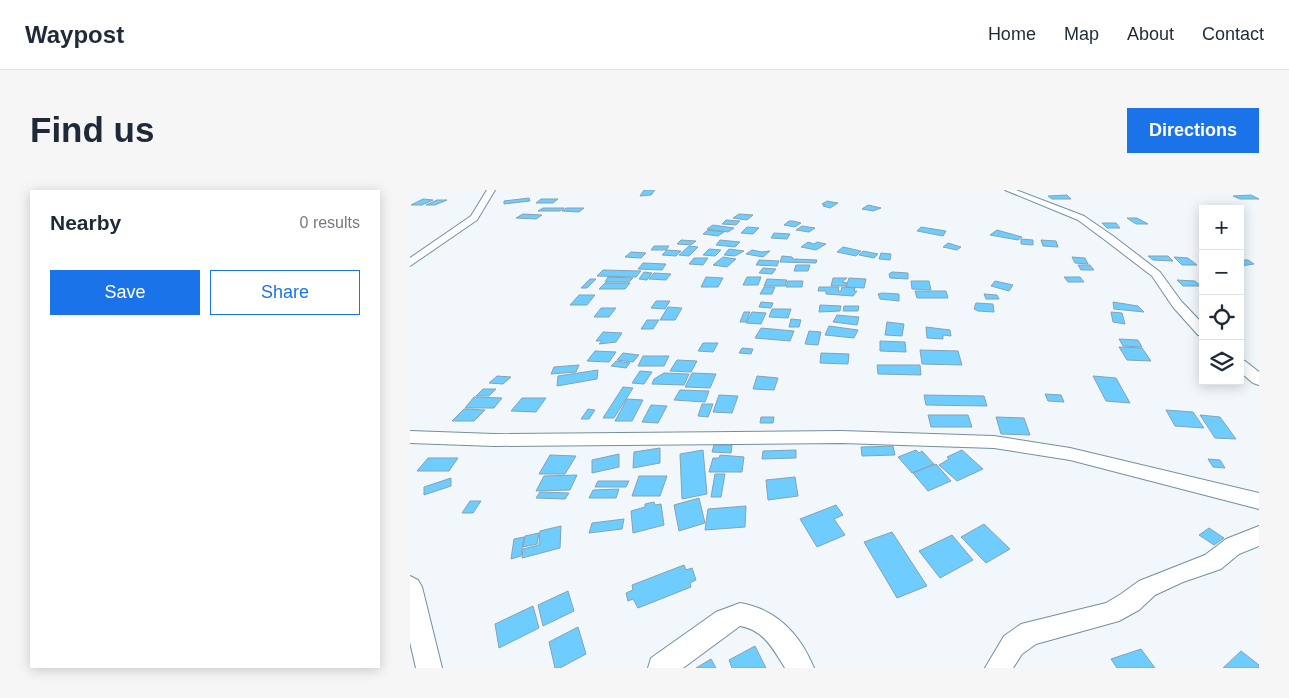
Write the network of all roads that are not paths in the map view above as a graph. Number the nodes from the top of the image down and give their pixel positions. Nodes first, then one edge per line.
1 (490, 190) edge
2 (1009, 190) edge
3 (410, 263) edge
4 (1199, 327) edge
5 (1244, 367) edge
6 (1259, 380) edge
7 (410, 437) edge
8 (1259, 501) edge
9 (1259, 535) edge
10 (410, 587) edge
11 (429, 668) edge
12 (660, 668) edge
13 (801, 668) edge
14 (998, 668) edge

1 - 3 street
2 - 4 street
5 - 6 street
7 - 8 street
9 - 14 street
10 - 11 street
12 - 13 street

